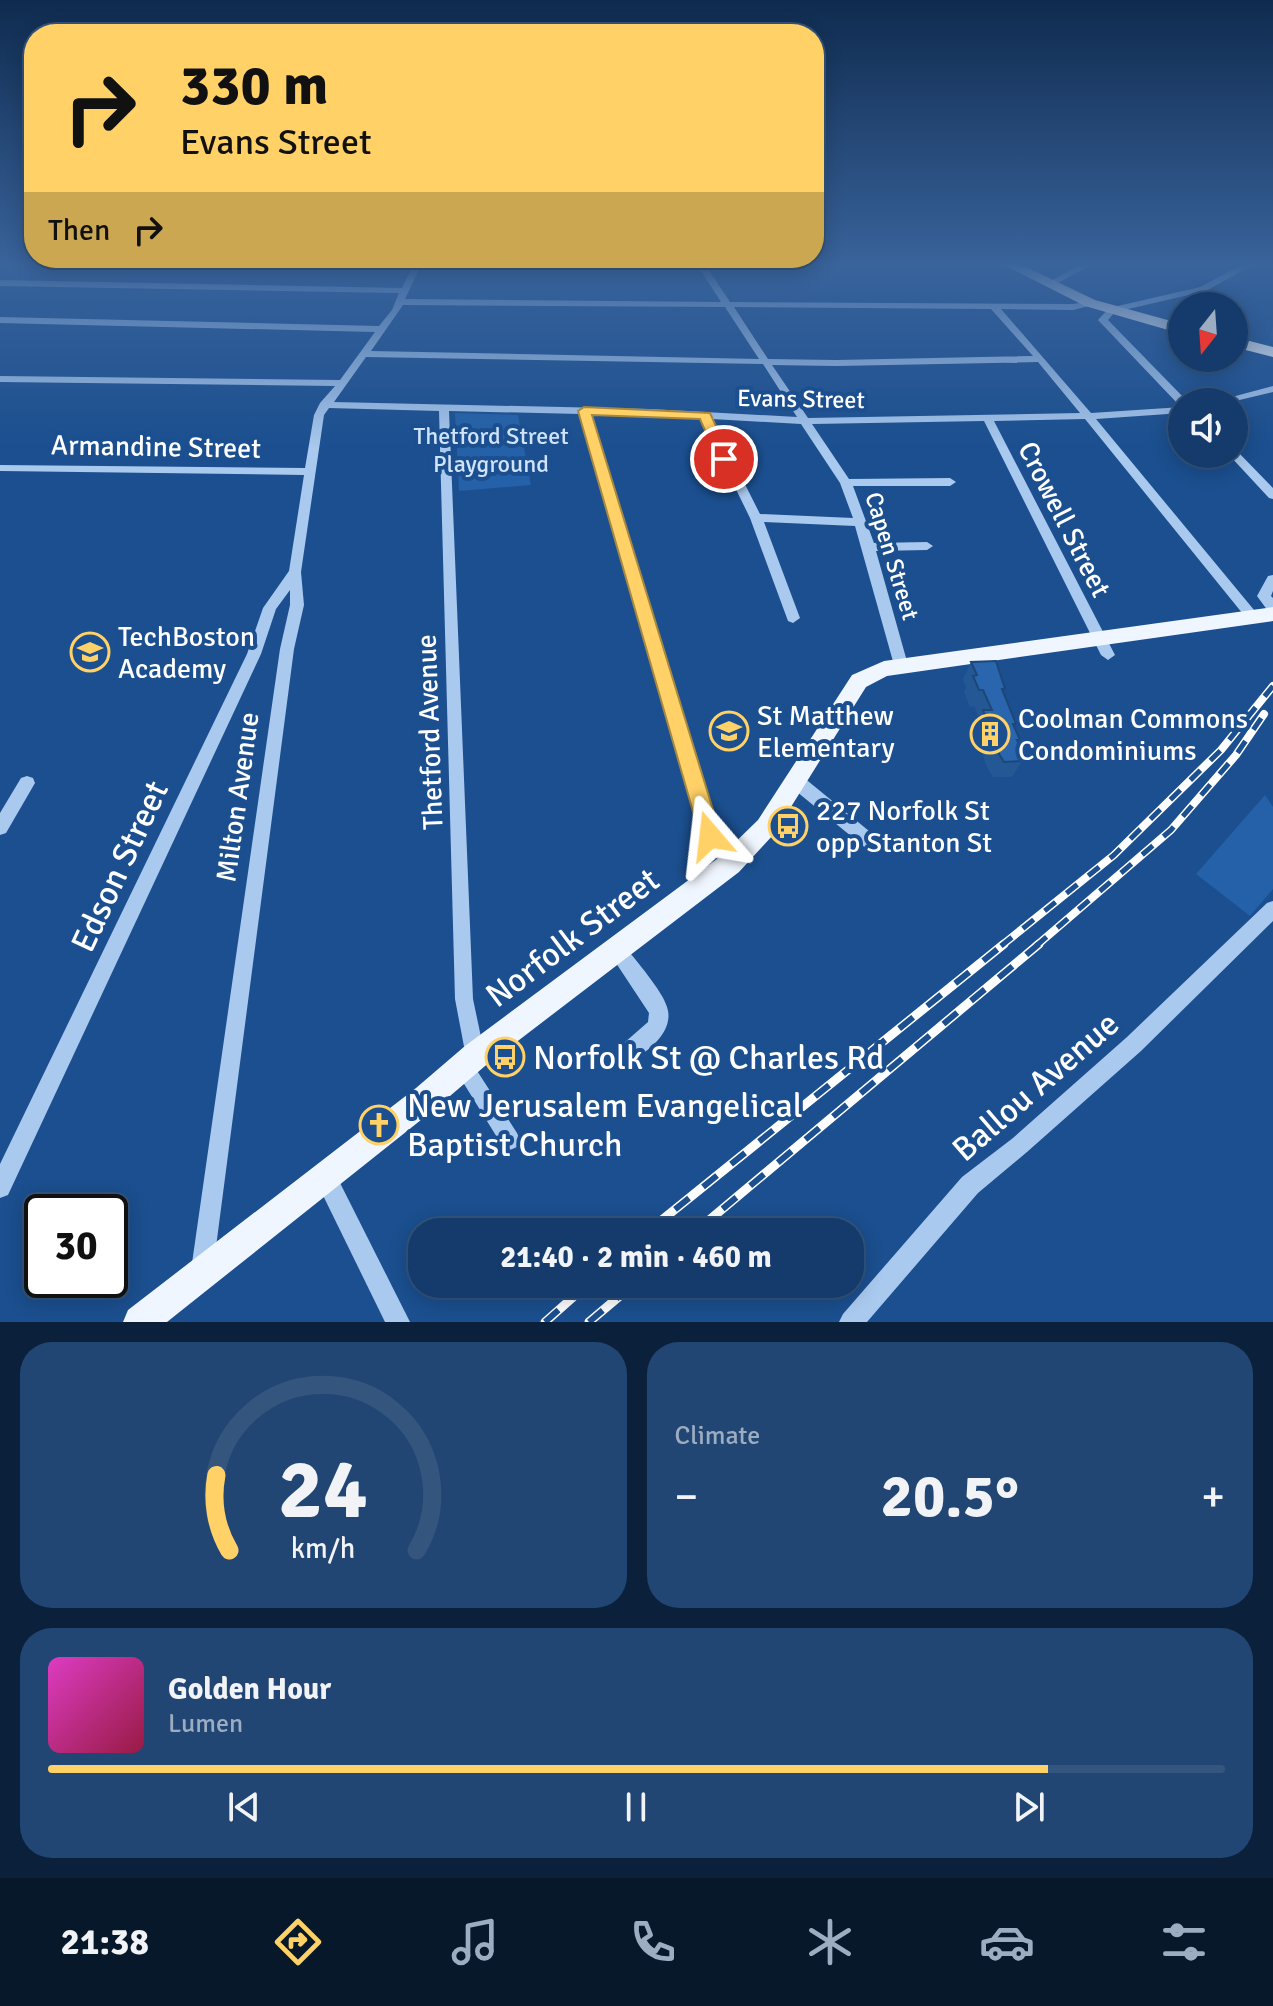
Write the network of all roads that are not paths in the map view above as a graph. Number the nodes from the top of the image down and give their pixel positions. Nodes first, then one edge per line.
1 (199, 325) edge
2 (385, 325) edge
3 (741, 325) edge
4 (1010, 325) edge
5 (1108, 325) edge
6 (382, 329) junction
7 (1248, 346) edge
8 (1273, 352) edge
9 (363, 354) junction
10 (1041, 359) junction
11 (765, 362) junction
12 (0, 379) edge
13 (341, 383) junction
14 (1169, 388) edge
15 (1268, 390) edge
16 (1248, 395) edge
17 (1273, 398) edge
18 (324, 405) junction
19 (444, 407) junction
20 (584, 411) junction
21 (1168, 411) edge
22 (705, 416) junction
23 (1088, 416) junction
24 (988, 419) junction
25 (807, 421) junction
26 (0, 468) edge
27 (1247, 468) edge
28 (311, 472) junction
29 (950, 482) dead end
30 (846, 483) junction
31 (1273, 495) edge
32 (756, 518) junction
33 (861, 522) junction
34 (927, 546) dead end
35 (868, 547) junction
36 (295, 572) junction
37 (1273, 579) edge
38 (1236, 594) junction
39 (297, 605) junction
40 (270, 608) junction
41 (1265, 608) edge
42 (793, 618) dead end
43 (293, 630) junction
44 (261, 631) junction
45 (1104, 648) junction
46 (901, 665) junction
47 (797, 782) junction
48 (27, 783) dead end
49 (0, 828) edge
50 (874, 845) dead end
51 (730, 864) junction
52 (1273, 909) edge
53 (618, 951) junction
54 (631, 1050) dead end
55 (469, 1061) junction
56 (510, 1140) dead end
57 (325, 1177) junction
58 (0, 1187) edge
59 (201, 1274) junction
60 (141, 1322) edge
61 (398, 1322) edge
62 (851, 1322) edge

1 - 6 street
2 - 6 street, Milton Avenue
3 - 11 street, Capen Street
4 - 10 street
5 - 14 street
6 - 9 street, Milton Avenue
7 - 8 highway
9 - 11 street
9 - 13 street, Milton Avenue
10 - 11 street
10 - 23 street
11 - 25 street, Capen Street
12 - 13 street
13 - 18 street, Milton Avenue
15 - 16 street
15 - 17 street
18 - 19 street, Evans Street
18 - 28 street, Milton Avenue
19 - 20 street, Evans Street
19 - 55 street, Thetford Avenue
20 - 22 street, Evans Street
20 - 51 street
21 - 23 street, Evans Street
22 - 25 street, Evans Street
22 - 32 street
23 - 24 street, Evans Street
23 - 38 street
24 - 25 street, Evans Street
24 - 45 street, Crowell Street
25 - 30 street, Capen Street
26 - 28 street, Armandine Street
27 - 31 street
28 - 36 street, Milton Avenue
29 - 30 street
30 - 33 street, Capen Street
32 - 33 street
32 - 42 street
33 - 35 street, Capen Street
34 - 35 street
35 - 46 street, Capen Street
36 - 39 street, Milton Avenue
36 - 40 street, Edson Street
37 - 41 street
38 - 41 street
38 - 41 street
39 - 40 street
39 - 43 street, Milton Avenue
40 - 44 street, Edson Street
41 - 45 main road, Norfolk Street
43 - 44 street
43 - 59 street, Milton Avenue
44 - 58 street, Edson Street
45 - 46 main road, Norfolk Street
46 - 47 main road, Norfolk Street
47 - 50 street
47 - 51 main road, Norfolk Street
48 - 49 street
51 - 53 main road, Norfolk Street
52 - 62 street, Ballou Avenue
53 - 54 street
53 - 55 main road, Norfolk Street
55 - 56 street
55 - 57 main road, Norfolk Street
57 - 59 main road, Norfolk Street
57 - 61 street
59 - 60 main road, Norfolk Street

